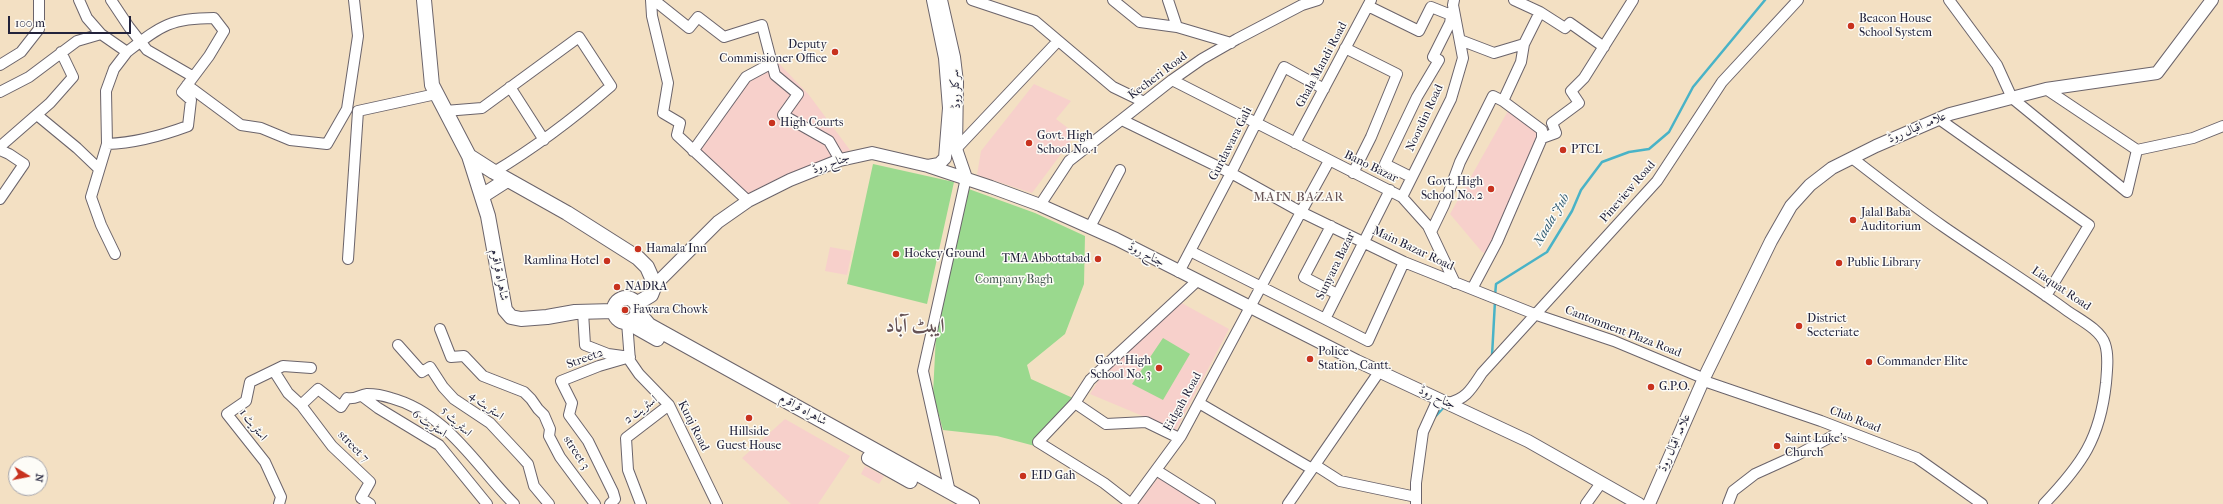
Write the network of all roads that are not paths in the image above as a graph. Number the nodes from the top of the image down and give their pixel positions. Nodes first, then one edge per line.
1 (38, 0) edge
2 (79, 0) edge
3 (111, 0) edge
4 (354, 0) edge
5 (424, 0) edge
6 (651, 0) edge
7 (654, 0) edge
8 (933, 0) edge
9 (941, 0) edge
10 (972, 0) edge
11 (1113, 0) edge
12 (1168, 0) edge
13 (1318, 0) edge
14 (1514, 0) edge
15 (1633, 0) edge
16 (1798, 0) edge
17 (1949, 0) edge
18 (2212, 0) edge
19 (1369, 3) edge
20 (1453, 7) edge
21 (1540, 12) junction
22 (1177, 27) junction
23 (101, 34) junction
24 (1460, 40) junction
25 (140, 41) junction
26 (1058, 41) junction
27 (1231, 43) junction
28 (1524, 44) junction
29 (1604, 47) junction
30 (1345, 48) junction
31 (61, 52) junction
32 (127, 52) junction
33 (772, 63) junction
34 (0, 65) edge
35 (1172, 80) junction
36 (189, 81) junction
37 (510, 87) junction
38 (1324, 89) junction
39 (2046, 89) junction
40 (0, 92) edge
41 (436, 94) junction
42 (2012, 98) junction
43 (1503, 101) junction
44 (1144, 102) junction
45 (445, 111) junction
46 (37, 115) junction
47 (1939, 119) junction
48 (1122, 120) junction
49 (1256, 123) junction
50 (2223, 126) edge
51 (1542, 138) junction
52 (544, 140) junction
53 (1295, 143) junction
54 (107, 144) junction
55 (952, 149) junction
56 (0, 150) edge
57 (2137, 150) junction
58 (694, 151) junction
59 (469, 156) junction
60 (1852, 158) junction
61 (840, 160) junction
62 (1329, 162) junction
63 (928, 166) junction
64 (99, 169) junction
65 (941, 170) junction
66 (1120, 170) dead end
67 (494, 172) junction
68 (1231, 173) junction
69 (1353, 173) junction
70 (1411, 177) junction
71 (966, 178) junction
72 (507, 180) junction
73 (1390, 190) junction
74 (482, 196) junction
75 (1402, 197) junction
76 (0, 199) edge
77 (748, 201) junction
78 (1040, 205) junction
79 (1301, 212) junction
80 (1331, 226) junction
81 (1090, 227) junction
82 (1431, 232) junction
83 (1363, 241) junction
84 (1190, 252) junction
85 (115, 254) dead end
86 (348, 259) dead end
87 (1404, 262) junction
88 (1179, 272) junction
89 (1197, 281) junction
90 (1455, 283) junction
91 (655, 285) junction
92 (1260, 287) junction
93 (1472, 289) junction
94 (1337, 294) junction
95 (2046, 296) junction
96 (636, 307) junction
97 (1250, 308) junction
98 (614, 311) junction
99 (583, 312) junction
100 (1537, 315) junction
101 (1325, 319) junction
102 (627, 322) junction
103 (440, 329) dead end
104 (398, 344) dead end
105 (630, 357) junction
106 (311, 368) dead end
107 (274, 371) junction
108 (1379, 372) junction
109 (1703, 379) junction
110 (1468, 394) junction
111 (362, 396) junction
112 (1443, 401) junction
113 (1075, 403) junction
114 (1198, 403) junction
115 (669, 405) junction
116 (301, 406) junction
117 (1471, 414) junction
118 (1844, 430) junction
119 (1179, 438) junction
120 (1313, 467) junction
121 (1156, 470) junction
122 (1601, 483) junction
123 (951, 498) edge
124 (1416, 501) edge
125 (283, 502) edge
126 (370, 504) edge
127 (487, 504) edge
128 (514, 504) edge
129 (548, 504) edge
130 (595, 504) edge
131 (610, 504) edge
132 (641, 504) edge
133 (716, 504) edge
134 (972, 504) edge
135 (1132, 504) edge
136 (1210, 504) edge
137 (1288, 504) edge
138 (1586, 504) edge
139 (1639, 504) edge
140 (1644, 504) edge
141 (1649, 504) edge
142 (1728, 504) edge
143 (1982, 504) edge
144 (2044, 504) edge

1 - 34 street
2 - 23 street
3 - 25 street
4 - 36 street
5 - 41 highway, شاہراہ قراقرم
6 - 58 street
7 - 33 street
8 - 55 main road, سرکلر روڈ
9 - 55 main road, سرکلر روڈ
10 - 26 street
11 - 22 street
12 - 22 street
13 - 27 street, Kecheri Road
14 - 21 street
15 - 29 street
16 - 100 street, Pineview Road
17 - 42 street
18 - 39 main road, علامہ اقبال روڈ
19 - 20 street
19 - 30 street, Ghala Mandi Road
20 - 24 street, Noordin Road
20 - 70 street
21 - 28 street
21 - 29 street
22 - 27 street
23 - 31 street
23 - 32 street
24 - 28 street
24 - 70 street, Noordin Road
25 - 32 street
25 - 36 street
25 - 36 street
26 - 44 street
26 - 55 street
27 - 35 street, Kecheri Road
28 - 43 street
29 - 51 street
30 - 38 street, Ghala Mandi Road
30 - 69 street
31 - 40 street
31 - 46 street
32 - 54 street
33 - 58 street
33 - 61 street
35 - 44 street, Kecheri Road
35 - 49 street, Bano Bazar
36 - 54 street
37 - 45 street
37 - 52 street
37 - 52 street
38 - 49 street, Gurdawara Gali
38 - 53 street, Ghala Mandi Road
39 - 42 main road, علامہ اقبال روڈ
39 - 57 street
41 - 45 highway, شاہراہ قراقرم
41 - 86 street
42 - 47 main road, علامہ اقبال روڈ
42 - 57 street
43 - 51 street
43 - 82 street
44 - 48 street, Kecheri Road
45 - 59 highway, شاہراہ قراقرم
46 - 56 street
46 - 64 street
47 - 60 main road, علامہ اقبال روڈ
47 - 95 street
48 - 68 street, Main Bazar Road
48 - 78 street, Kecheri Road
49 - 53 street, Bano Bazar
49 - 68 street, Gurdawara Gali
50 - 57 street
51 - 93 street
52 - 67 street
53 - 62 street, Bano Bazar
54 - 64 street
55 - 63 main road
55 - 65 main road
55 - 71 main road, سرکلر روڈ
56 - 76 street
58 - 77 street
59 - 67 highway, شاہراہ قراقرم
59 - 74 highway, شاہراہ قراقرم
60 - 95 street, Liaquat Road
60 - 109 main road, علامہ اقبال روڈ
61 - 63 main road, جناح روڈ
61 - 77 main road, جناح روڈ
62 - 69 street, Bano Bazar
62 - 79 street
63 - 65 main road, جناح روڈ
64 - 85 street
65 - 71 main road, جناح روڈ
66 - 81 street
67 - 72 highway, شاہراہ قراقرم
68 - 79 street, Main Bazar Road
68 - 84 street, Gurdawara Gali
69 - 73 street, Bano Bazar
70 - 75 street, Noordin Road
71 - 78 main road, جناح روڈ
71 - 123 street
72 - 74 highway
72 - 91 highway, شاہراہ قراقرم
73 - 75 street, Bano Bazar
73 - 83 street, Sunyara Bazar
74 - 99 highway, شاہراہ قراقرم
75 - 82 street
77 - 91 main road, جناح روڈ
78 - 81 main road, جناح روڈ
79 - 80 street, Main Bazar Road
79 - 92 street
80 - 83 street, Main Bazar Road
80 - 94 street
81 - 88 main road, جناح روڈ
82 - 90 street
83 - 87 street, Main Bazar Road
83 - 94 street, Sunyara Bazar
84 - 88 street, Gurdawara Gali
84 - 92 street
87 - 90 street, Main Bazar Road
87 - 101 street, Sunyara Bazar
88 - 89 main road, جناح روڈ
89 - 97 main road, جناح روڈ
89 - 113 street
90 - 93 street, Main Bazar Road
91 - 96 highway
92 - 97 street
92 - 101 street
93 - 100 street, Main Bazar Road
94 - 101 street, Sunyara Bazar
95 - 144 street, Liaquat Road
96 - 98 highway
96 - 102 highway
96 - 123 highway, شاہراہ قراقرم
97 - 108 main road, جناح روڈ
97 - 114 street, Eidgah Road
98 - 99 highway, شاہراہ قراقرم
98 - 102 highway, شاہراہ قراقرم
99 - 105 street, Street2
100 - 109 street, Cantonment Plaza Road
100 - 110 street, Pineview Road
102 - 105 street, Kunj Road
102 - 123 highway, شاہراہ قراقرم
103 - 130 street, street 3
104 - 129 street, اسٹریٹ 4
105 - 115 street, Kunj Road
105 - 131 street, Street2
106 - 107 street, اسٹریٹ 1
107 - 116 street
107 - 125 street, اسٹریٹ 1
108 - 112 main road, جناح روڈ
108 - 120 street
109 - 118 street, Club Road
109 - 141 main road, علامہ اقبال روڈ
110 - 112 street
110 - 117 street
111 - 116 street, اسٹریٹ 5
111 - 127 street, اسٹریٹ 6
111 - 128 street, اسٹریٹ 5
112 - 117 main road, جناح روڈ
112 - 124 street
113 - 119 street
113 - 135 street
114 - 119 street, Eidgah Road
114 - 120 street
115 - 132 street, اسٹریٹ 2
115 - 133 street, Kunj Road
116 - 126 street, street 7
117 - 122 main road, جناح روڈ
118 - 142 street
118 - 143 street, Club Road
119 - 121 street, Eidgah Road
120 - 124 street
120 - 137 street
121 - 135 street, Eidgah Road
121 - 136 street
122 - 138 street
122 - 139 main road, جناح روڈ
123 - 134 highway, شاہراہ قراقرم
140 - 141 main road

